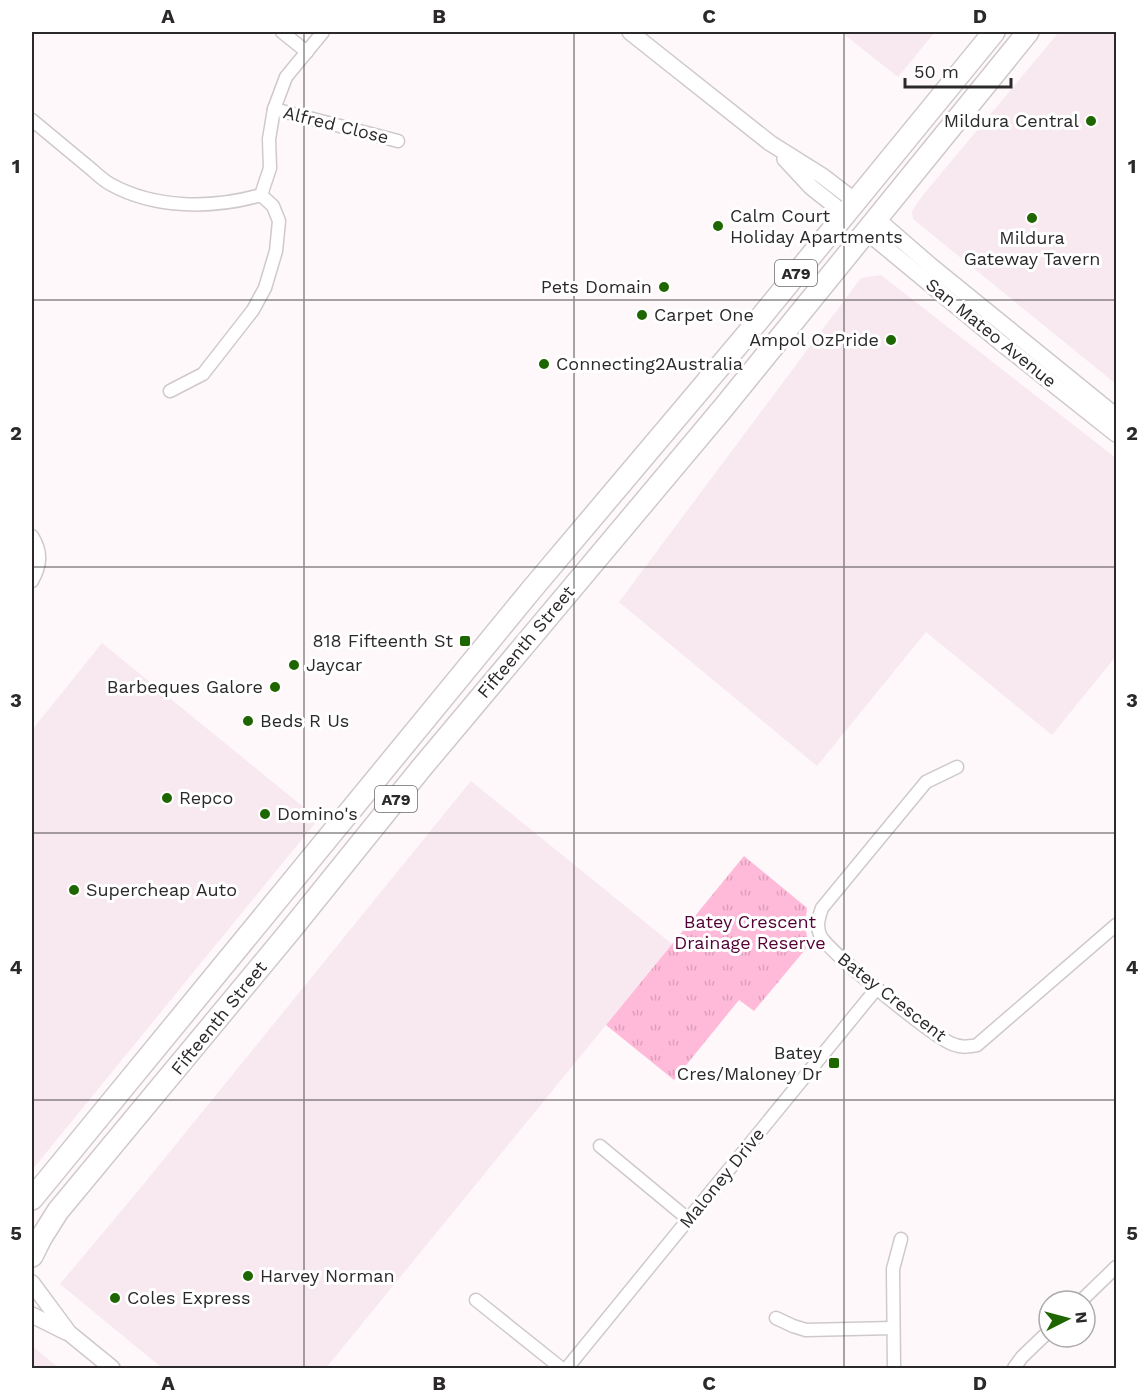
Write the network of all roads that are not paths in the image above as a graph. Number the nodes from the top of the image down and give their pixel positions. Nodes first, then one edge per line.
1 (282, 32) edge
2 (323, 32) edge
3 (630, 32) edge
4 (994, 32) edge
5 (1028, 32) edge
6 (307, 52) junction
7 (274, 109) junction
8 (32, 120) edge
9 (398, 141) dead end
10 (261, 195) junction
11 (850, 208) junction
12 (872, 225) junction
13 (701, 387) junction
14 (170, 391) dead end
15 (724, 407) junction
16 (1116, 416) edge
17 (1116, 434) edge
18 (32, 536) edge
19 (32, 581) edge
20 (957, 767) dead end
21 (310, 860) junction
22 (332, 878) junction
23 (1116, 925) edge
24 (877, 988) junction
25 (600, 1146) dead end
26 (32, 1199) edge
27 (688, 1219) junction
28 (901, 1239) dead end
29 (32, 1256) edge
30 (1116, 1267) edge
31 (32, 1283) edge
32 (1093, 1289) edge
33 (476, 1300) dead end
34 (32, 1315) edge
35 (776, 1317) dead end
36 (893, 1328) junction
37 (69, 1333) junction
38 (1037, 1343) edge
39 (112, 1368) edge
40 (561, 1368) edge
41 (567, 1368) edge
42 (894, 1368) edge
43 (1014, 1368) edge

1 - 6 street
2 - 6 street
3 - 11 street
4 - 11 highway, Fifteenth Street / A79
5 - 12 highway, Fifteenth Street / A79
6 - 7 street
7 - 9 street, Alfred Close
7 - 10 street
8 - 10 street
10 - 14 street
11 - 12 highway
11 - 13 highway, Fifteenth Street / A79
12 - 15 highway, Fifteenth Street / A79
12 - 16 street, San Mateo Avenue
12 - 17 street, San Mateo Avenue
13 - 15 highway
13 - 21 highway, Fifteenth Street / A79
15 - 22 highway, Fifteenth Street / A79
18 - 19 street
20 - 24 street, Batey Crescent
21 - 22 highway
21 - 26 highway, Fifteenth Street / A79
22 - 29 highway, Fifteenth Street / A79
23 - 24 street, Batey Crescent
24 - 27 street, Maloney Drive
25 - 27 street
27 - 41 street, Maloney Drive
28 - 36 street
30 - 32 street
31 - 37 street
33 - 40 street
34 - 37 street
35 - 36 street
36 - 42 street
37 - 39 street
38 - 43 street

